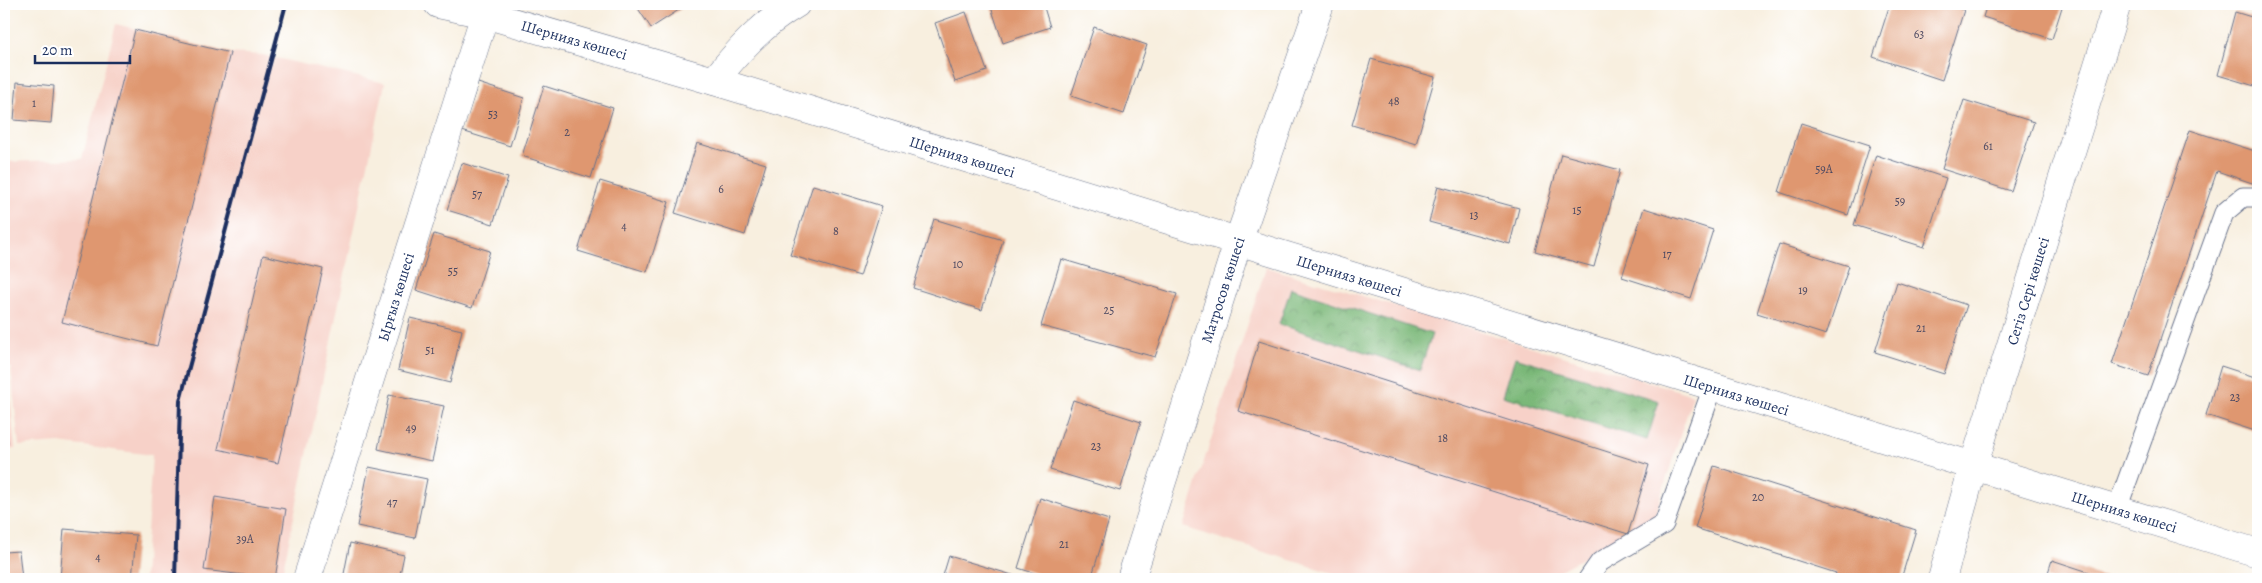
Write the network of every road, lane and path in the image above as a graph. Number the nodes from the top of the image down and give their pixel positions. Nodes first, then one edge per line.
1 (796, 4) edge
2 (1320, 4) edge
3 (2117, 4) edge
4 (449, 5) edge
5 (485, 14) junction
6 (714, 81) junction
7 (2258, 197) edge
8 (1238, 242) junction
9 (1713, 387) junction
10 (1973, 467) junction
11 (2117, 510) junction
12 (2258, 554) edge
13 (307, 579) edge
14 (1131, 579) edge
15 (1588, 579) edge
16 (1942, 579) edge

1 - 6 street
2 - 8 street, Матросов көшесі
3 - 10 street, Сегіз Сері көшесі
4 - 5 street, Шернияз көшесі
5 - 6 street, Шернияз көшесі
5 - 13 street, Ырғыз көшесі
6 - 8 street, Шернияз көшесі
7 - 11 lane
8 - 9 street, Шернияз көшесі
8 - 14 street, Матросов көшесі
9 - 10 street, Шернияз көшесі
9 - 15 lane
10 - 11 street, Шернияз көшесі
10 - 16 street, Сегіз Сері көшесі
11 - 12 street, Шернияз көшесі

